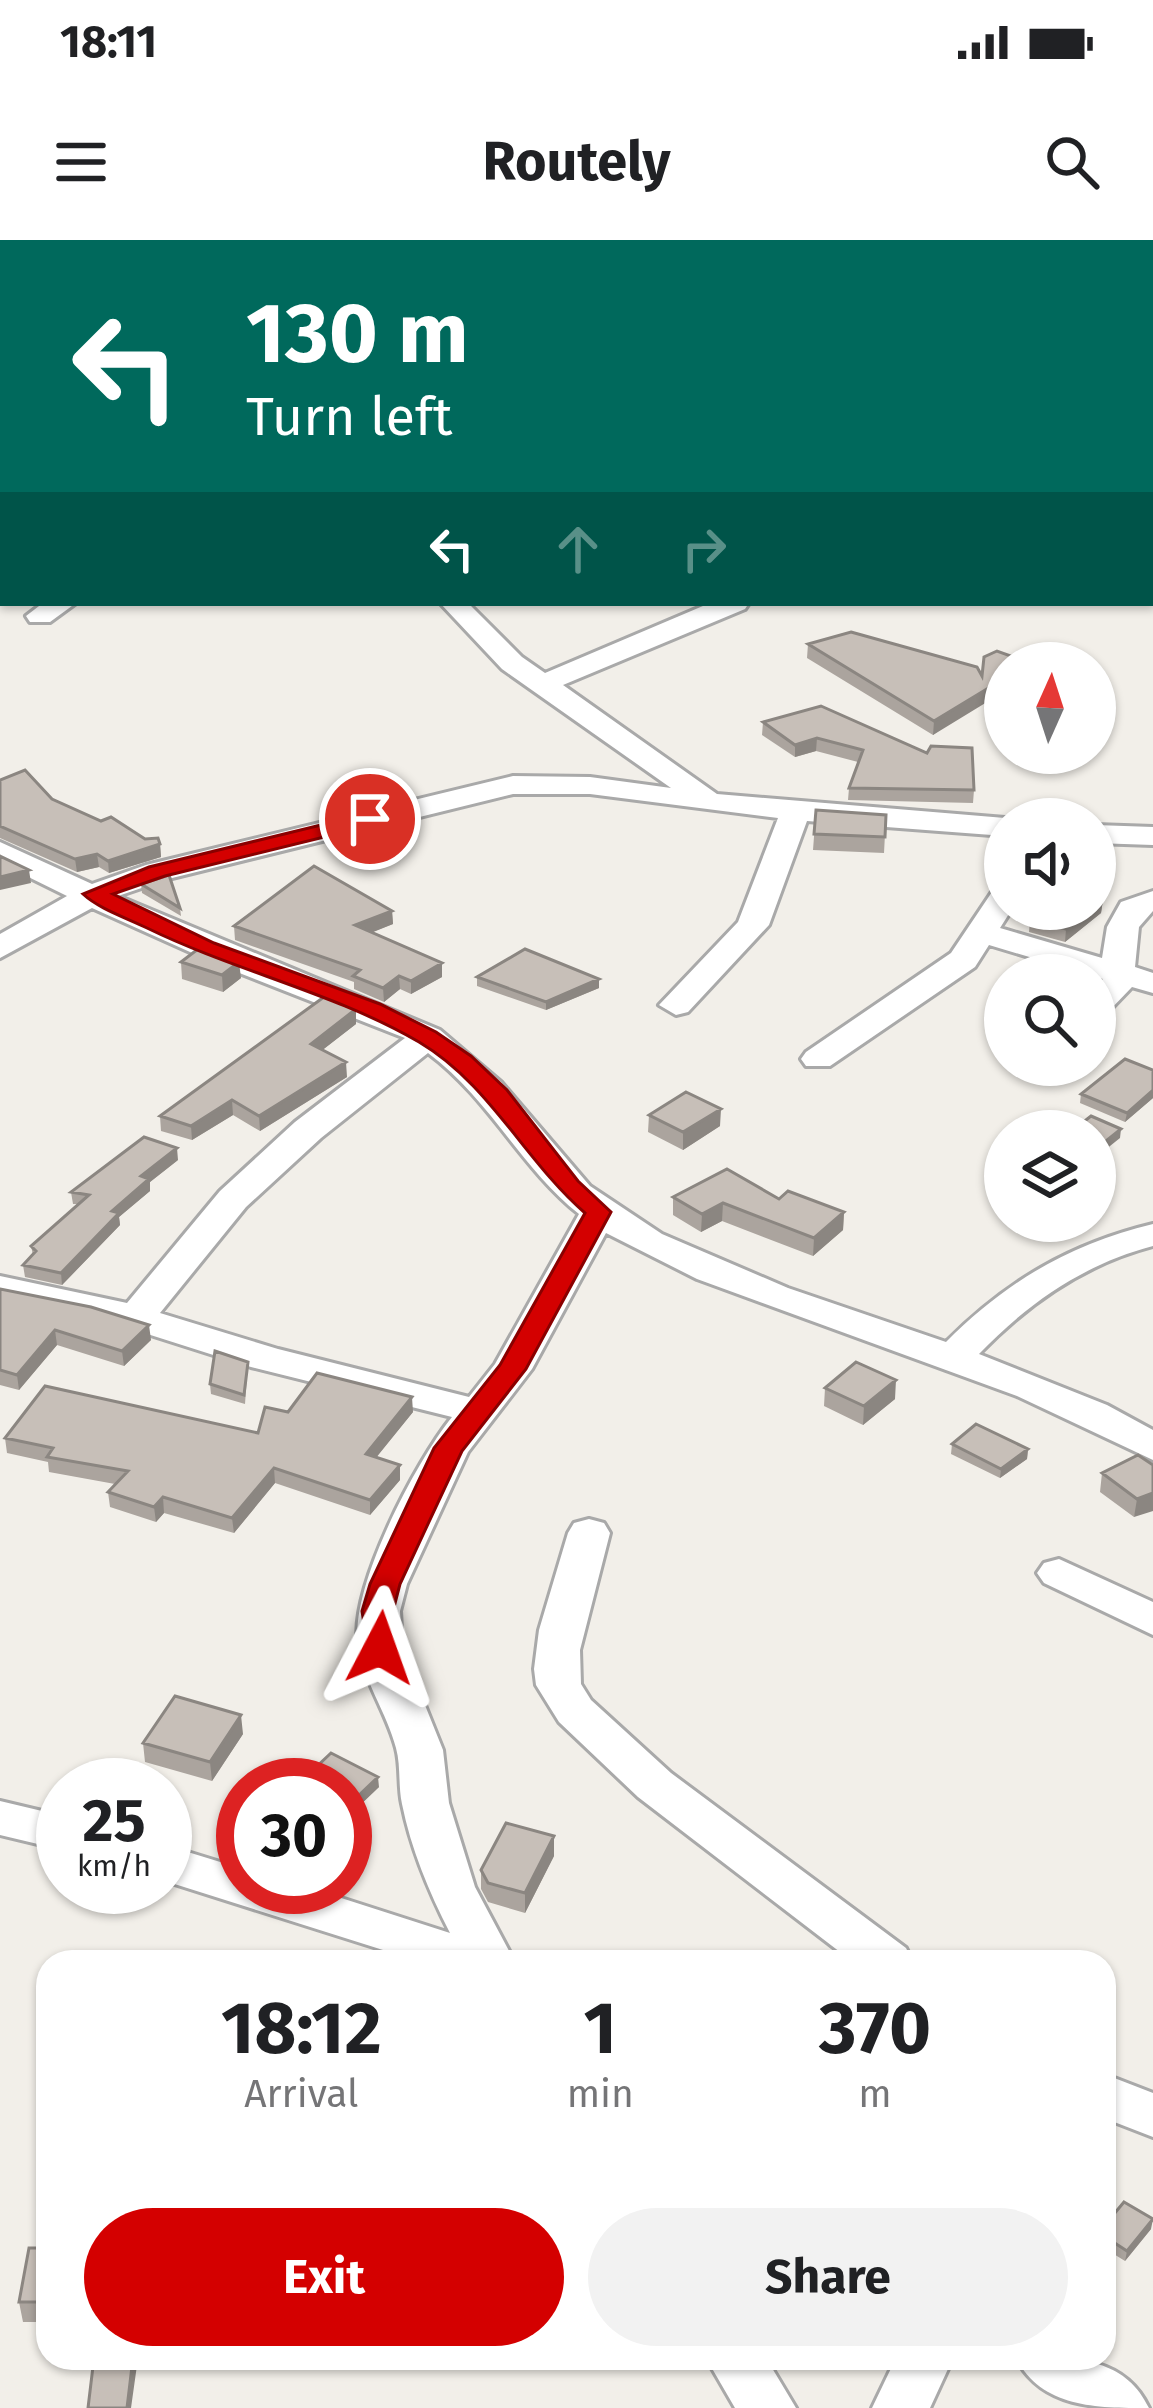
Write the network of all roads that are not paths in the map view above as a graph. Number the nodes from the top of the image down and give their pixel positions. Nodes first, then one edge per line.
1 (456, 606) edge
2 (727, 606) edge
3 (543, 683) junction
4 (712, 802) junction
5 (796, 810) junction
6 (984, 825) edge
7 (1116, 835) edge
8 (1153, 836) edge
9 (0, 851) edge
10 (94, 894) junction
11 (1153, 901) edge
12 (985, 930) edge
13 (983, 933) junction
14 (0, 948) edge
15 (1132, 977) edge
16 (676, 1005) dead end
17 (428, 1037) junction
18 (818, 1058) dead end
19 (598, 1212) junction
20 (1153, 1235) edge
21 (0, 1288) edge
22 (135, 1318) junction
23 (956, 1356) junction
24 (476, 1411) junction
25 (1153, 1447) edge
26 (589, 1533) dead end
27 (1060, 1573) dead end
28 (1153, 1620) edge
29 (0, 1818) edge
30 (36, 1827) edge
31 (336, 1914) edge
32 (442, 1950) edge
33 (484, 1950) edge
34 (872, 1950) edge
35 (742, 2370) edge
36 (919, 2370) edge
37 (1062, 2370) edge
38 (767, 2408) edge
39 (902, 2408) edge
40 (1120, 2408) edge

1 - 3 street
2 - 3 street
3 - 4 street
4 - 5 street
4 - 10 street
5 - 6 street
5 - 16 street
7 - 8 street
9 - 10 street
10 - 14 street
10 - 17 street
11 - 15 street
12 - 13 street
13 - 15 street
13 - 18 street
17 - 19 street
17 - 22 street
19 - 23 street
19 - 24 street
20 - 23 street
21 - 22 street
22 - 24 street
23 - 25 street
24 - 33 street
26 - 34 street
27 - 28 street
29 - 30 street
31 - 32 street
35 - 38 street
36 - 39 street
37 - 40 street

